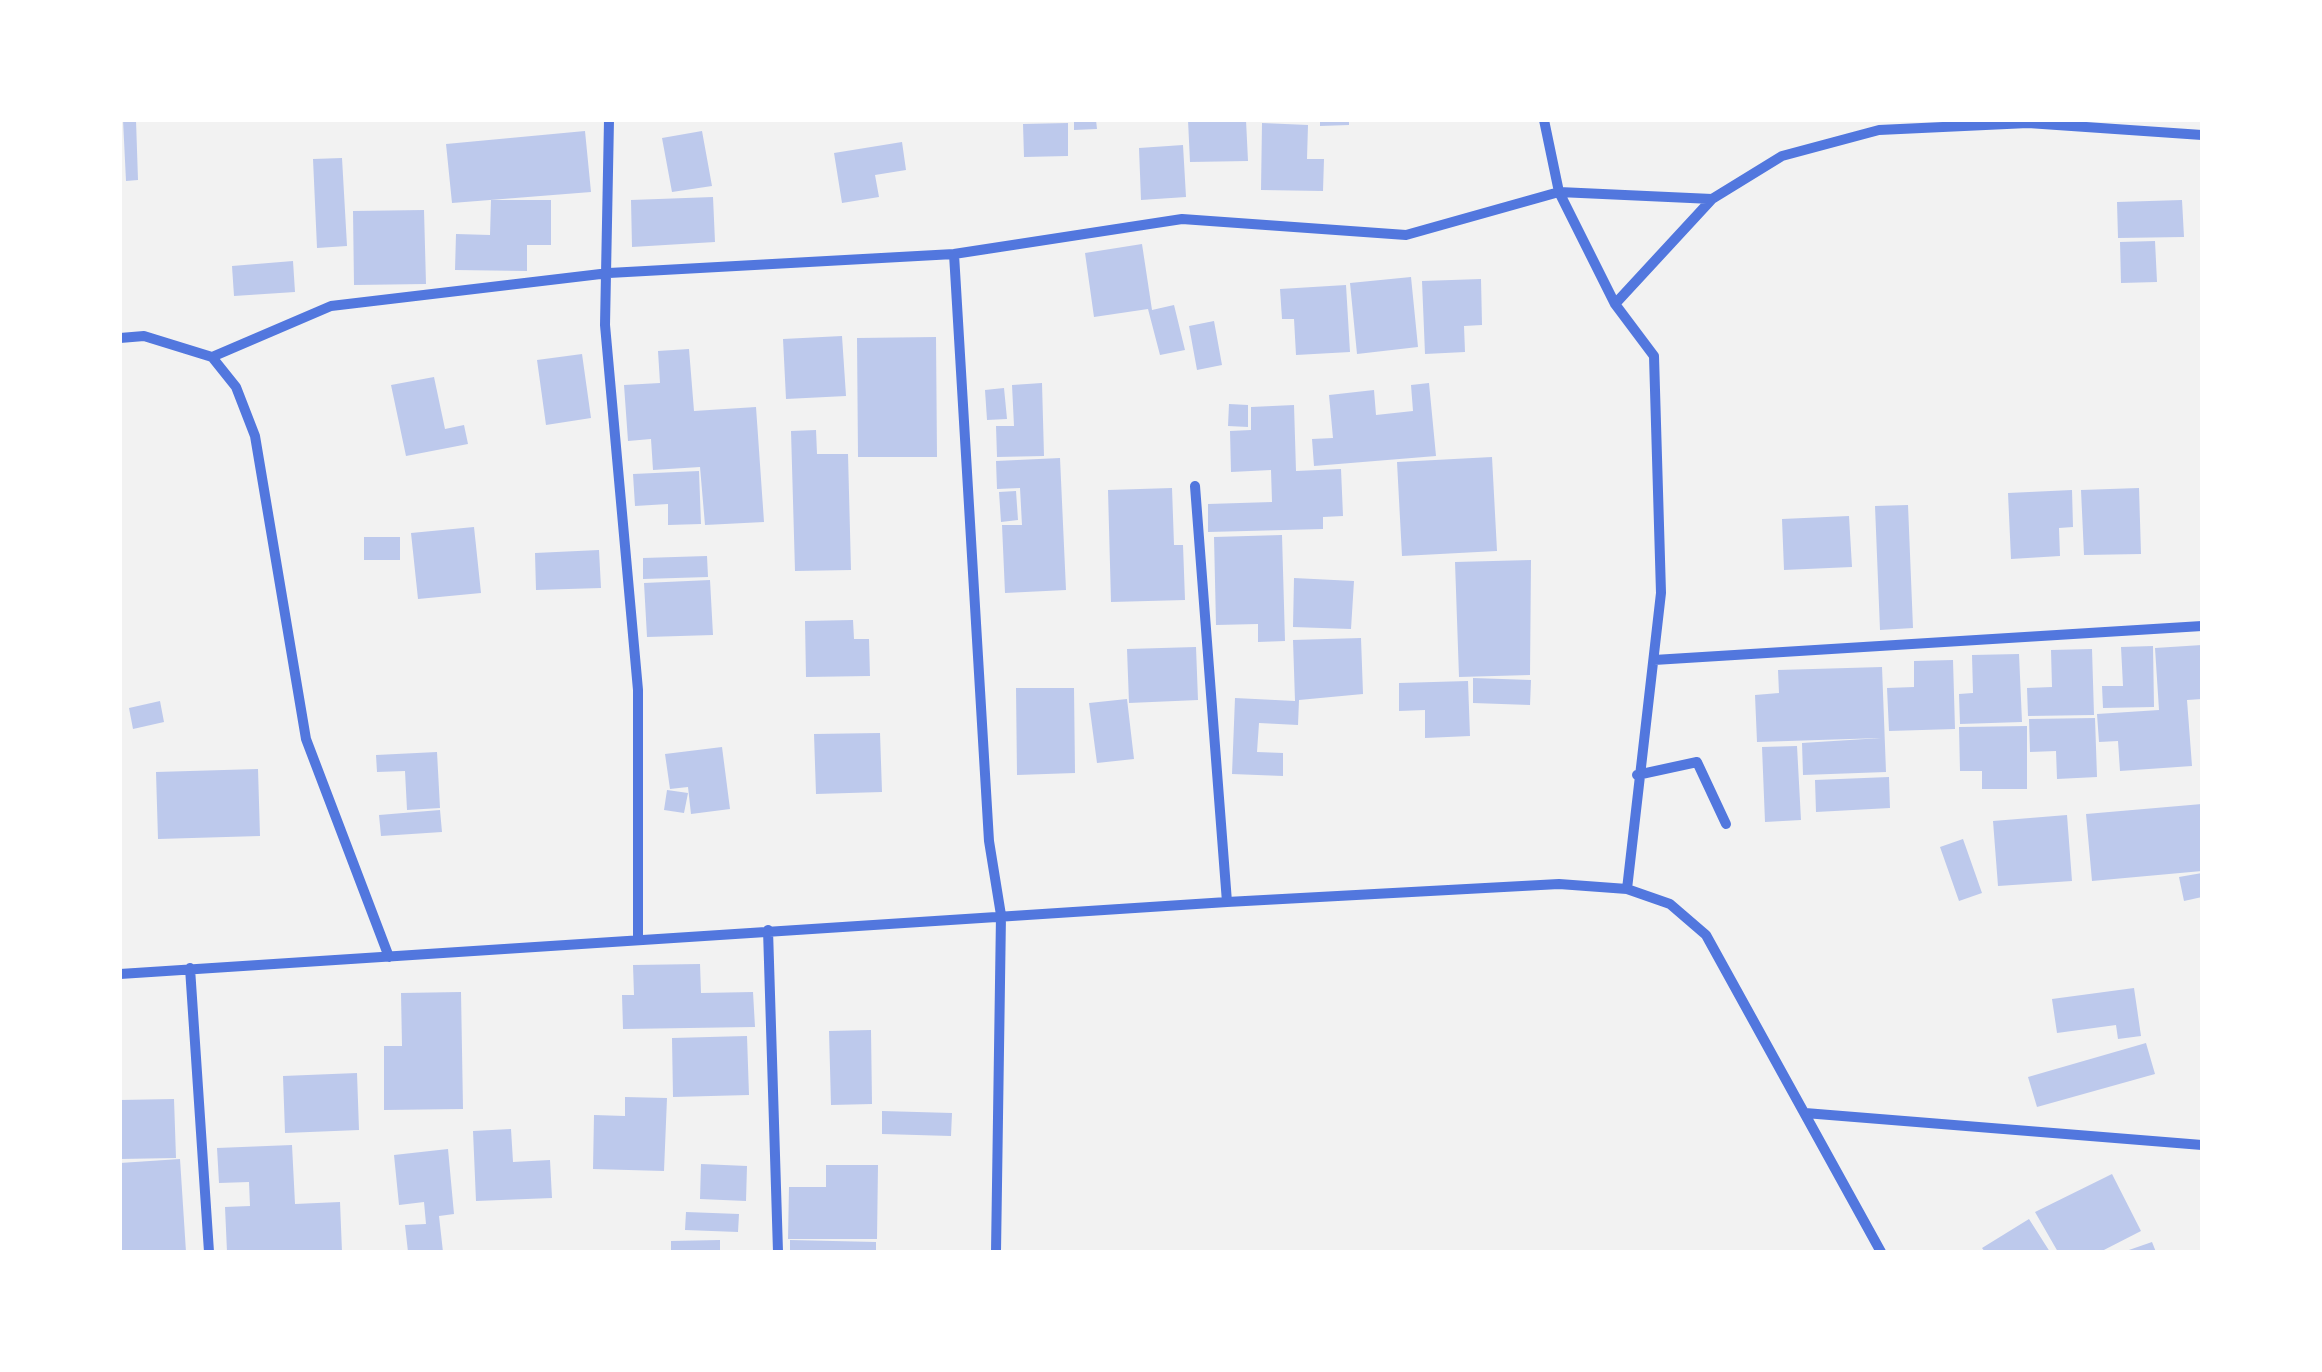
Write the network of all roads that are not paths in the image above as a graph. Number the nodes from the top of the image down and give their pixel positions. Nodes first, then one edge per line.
1 (609, 120) edge
2 (1544, 120) edge
3 (2202, 135) edge
4 (1560, 192) junction
5 (1712, 198) junction
6 (954, 254) junction
7 (609, 273) junction
8 (1615, 304) junction
9 (120, 338) edge
10 (212, 357) junction
11 (1195, 486) dead end
12 (2202, 626) edge
13 (1654, 660) junction
14 (1637, 775) junction
15 (1726, 824) dead end
16 (1626, 890) junction
17 (1227, 902) junction
18 (1000, 915) junction
19 (768, 930) junction
20 (638, 940) junction
21 (389, 956) junction
22 (190, 968) junction
23 (120, 974) edge
24 (1805, 1113) junction
25 (2202, 1145) edge
26 (209, 1252) edge
27 (778, 1252) edge
28 (996, 1252) edge
29 (1881, 1252) edge

1 - 7 street
2 - 4 street
3 - 5 street
4 - 5 street
4 - 6 street
4 - 8 street
5 - 8 street
6 - 7 street
6 - 18 street
7 - 10 street
7 - 20 street
8 - 13 street
9 - 10 street
10 - 21 street
11 - 17 street
12 - 13 street
13 - 14 street
14 - 15 street
14 - 16 street
16 - 17 street
16 - 24 street
17 - 18 street
18 - 19 street
18 - 28 street
19 - 20 street
19 - 27 street
20 - 21 street
21 - 22 street
22 - 23 street
22 - 26 street
24 - 25 street
24 - 29 street

